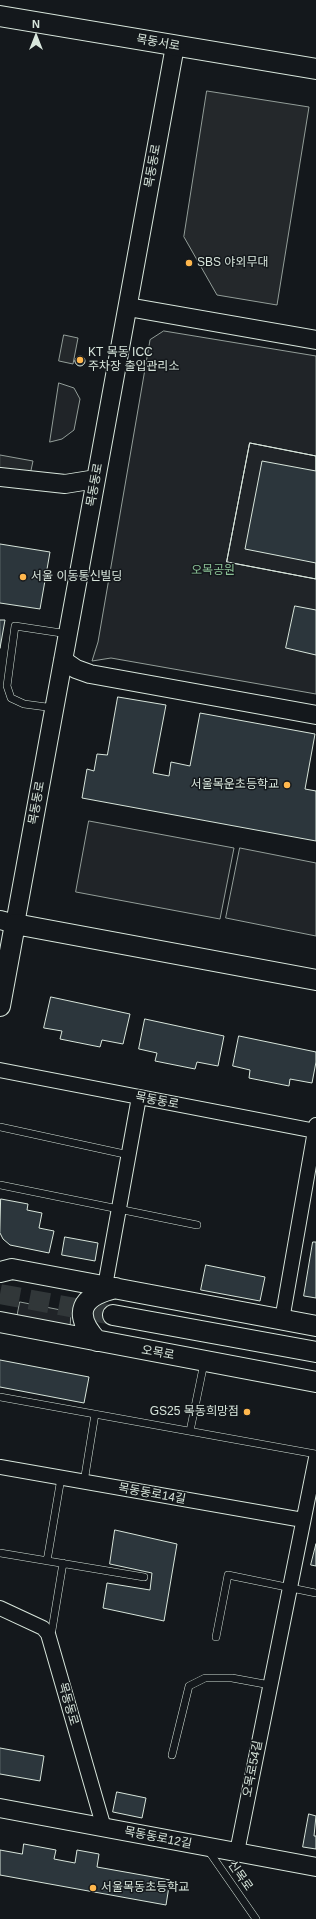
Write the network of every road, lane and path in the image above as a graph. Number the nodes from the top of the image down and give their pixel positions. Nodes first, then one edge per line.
1 (0, 16) edge
2 (175, 46) junction
3 (316, 69) edge
4 (128, 307) junction
5 (316, 340) edge
6 (0, 476) edge
7 (96, 479) junction
8 (68, 634) junction
9 (63, 660) junction
10 (54, 708) junction
11 (316, 715) edge
12 (8, 922) edge
13 (316, 980) edge
14 (0, 1006) edge
15 (0, 1070) edge
16 (140, 1097) junction
17 (0, 1128) edge
18 (315, 1128) edge
19 (129, 1155) junction
20 (0, 1186) edge
21 (120, 1209) junction
22 (197, 1224) dead end
23 (0, 1272) edge
24 (110, 1287) junction
25 (113, 1315) tunnel mouth
26 (282, 1320) junction
27 (0, 1322) edge
28 (316, 1326) edge
29 (97, 1341) junction
30 (316, 1352) edge
31 (205, 1361) junction
32 (316, 1382) edge
33 (0, 1397) edge
34 (95, 1414) junction
35 (190, 1431) junction
36 (316, 1454) edge
37 (316, 1458) edge
38 (0, 1467) edge
39 (61, 1478) junction
40 (84, 1482) junction
41 (304, 1520) junction
42 (0, 1553) edge
43 (47, 1561) junction
44 (63, 1563) junction
45 (144, 1577) dead end
46 (290, 1587) junction
47 (316, 1593) edge
48 (0, 1608) edge
49 (48, 1634) junction
50 (216, 1637) dead end
51 (270, 1685) junction
52 (172, 1755) dead end
53 (0, 1808) edge
54 (104, 1828) junction
55 (206, 1846) junction
56 (237, 1852) junction
57 (316, 1867) edge
58 (256, 1919) edge

1 - 2 main road, 목동서로
2 - 3 main road, 목동서로
2 - 4 street, 목동동로
4 - 5 street
4 - 7 street, 목동동로
6 - 7 street
7 - 8 street, 목동동로
8 - 9 street, 목동동로
8 - 10 lane
9 - 10 street, 목동동로
9 - 11 street
10 - 12 street, 목동동로
12 - 13 main road
12 - 14 main road, 목동동로
15 - 16 street, 목동동로
16 - 18 street, 목동동로
16 - 19 street
17 - 19 lane
18 - 26 street
19 - 21 street
20 - 21 lane
21 - 22 lane
21 - 24 street
23 - 24 main road
24 - 26 main road
24 - 29 main road
25 - 30 main road
26 - 28 main road
27 - 29 main road, 오목로
29 - 31 main road, 오목로
31 - 32 main road, 오목로
31 - 35 lane
33 - 34 lane
34 - 35 lane
34 - 40 lane
35 - 36 lane
37 - 41 street, 오목로54길
38 - 39 street, 목동동로14길
39 - 40 street, 목동동로14길
39 - 43 lane
40 - 41 street, 목동동로14길
41 - 46 street, 오목로54길
42 - 43 lane
43 - 44 lane
44 - 45 lane
44 - 49 lane
46 - 47 lane
46 - 50 lane
46 - 51 street, 오목로54길
48 - 49 street
49 - 54 street, 목동동로
51 - 52 lane
51 - 56 street, 오목로54길
53 - 54 street, 목동동로12길
54 - 55 street, 목동동로12길
55 - 56 street, 목동동로12길
55 - 58 lane, 신목로
56 - 57 street, 목동동로12길

